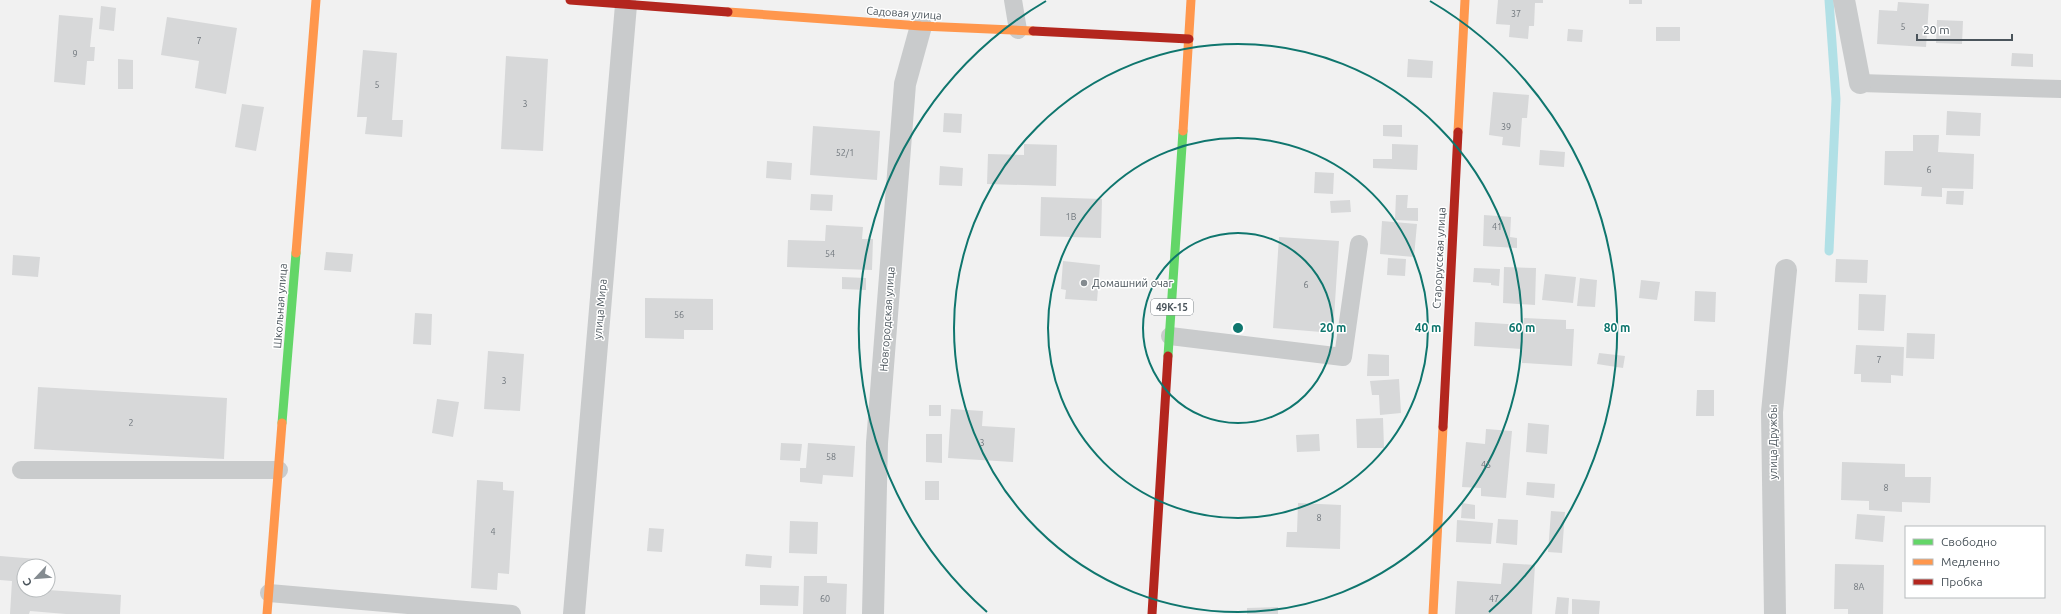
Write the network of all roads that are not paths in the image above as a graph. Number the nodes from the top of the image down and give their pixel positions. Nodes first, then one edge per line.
1 (316, 0) edge
2 (570, 0) edge
3 (1013, 0) edge
4 (1192, 0) edge
5 (1465, 0) edge
6 (1844, 0) edge
7 (626, 5) junction
8 (921, 26) junction
9 (1018, 30) junction
10 (1189, 39) junction
11 (1860, 83) joint
12 (2061, 89) edge
13 (1359, 244) dead end
14 (1786, 270) dead end
15 (1170, 336) junction
16 (21, 470) dead end
17 (279, 470) junction
18 (269, 593) junction
19 (267, 614) edge
20 (512, 614) edge
21 (574, 614) edge
22 (873, 614) edge
23 (1152, 614) edge
24 (1433, 614) edge
25 (1775, 614) edge

1 - 17 street, Школьная улица
2 - 7 street, Садовая улица
3 - 9 lane
4 - 10 street, 49К-15
5 - 24 street, Старорусская улица
6 - 11 street
7 - 8 street, Садовая улица
7 - 21 street, улица Мира
8 - 9 street, Садовая улица
8 - 22 street, Новгородская улица
9 - 10 street, Садовая улица
10 - 15 street, 49К-15
11 - 12 lane
13 - 15 lane
14 - 25 street, улица Дружбы
15 - 23 street, 49К-15
16 - 17 lane
17 - 18 street, Школьная улица
18 - 19 street, Школьная улица
18 - 20 lane

